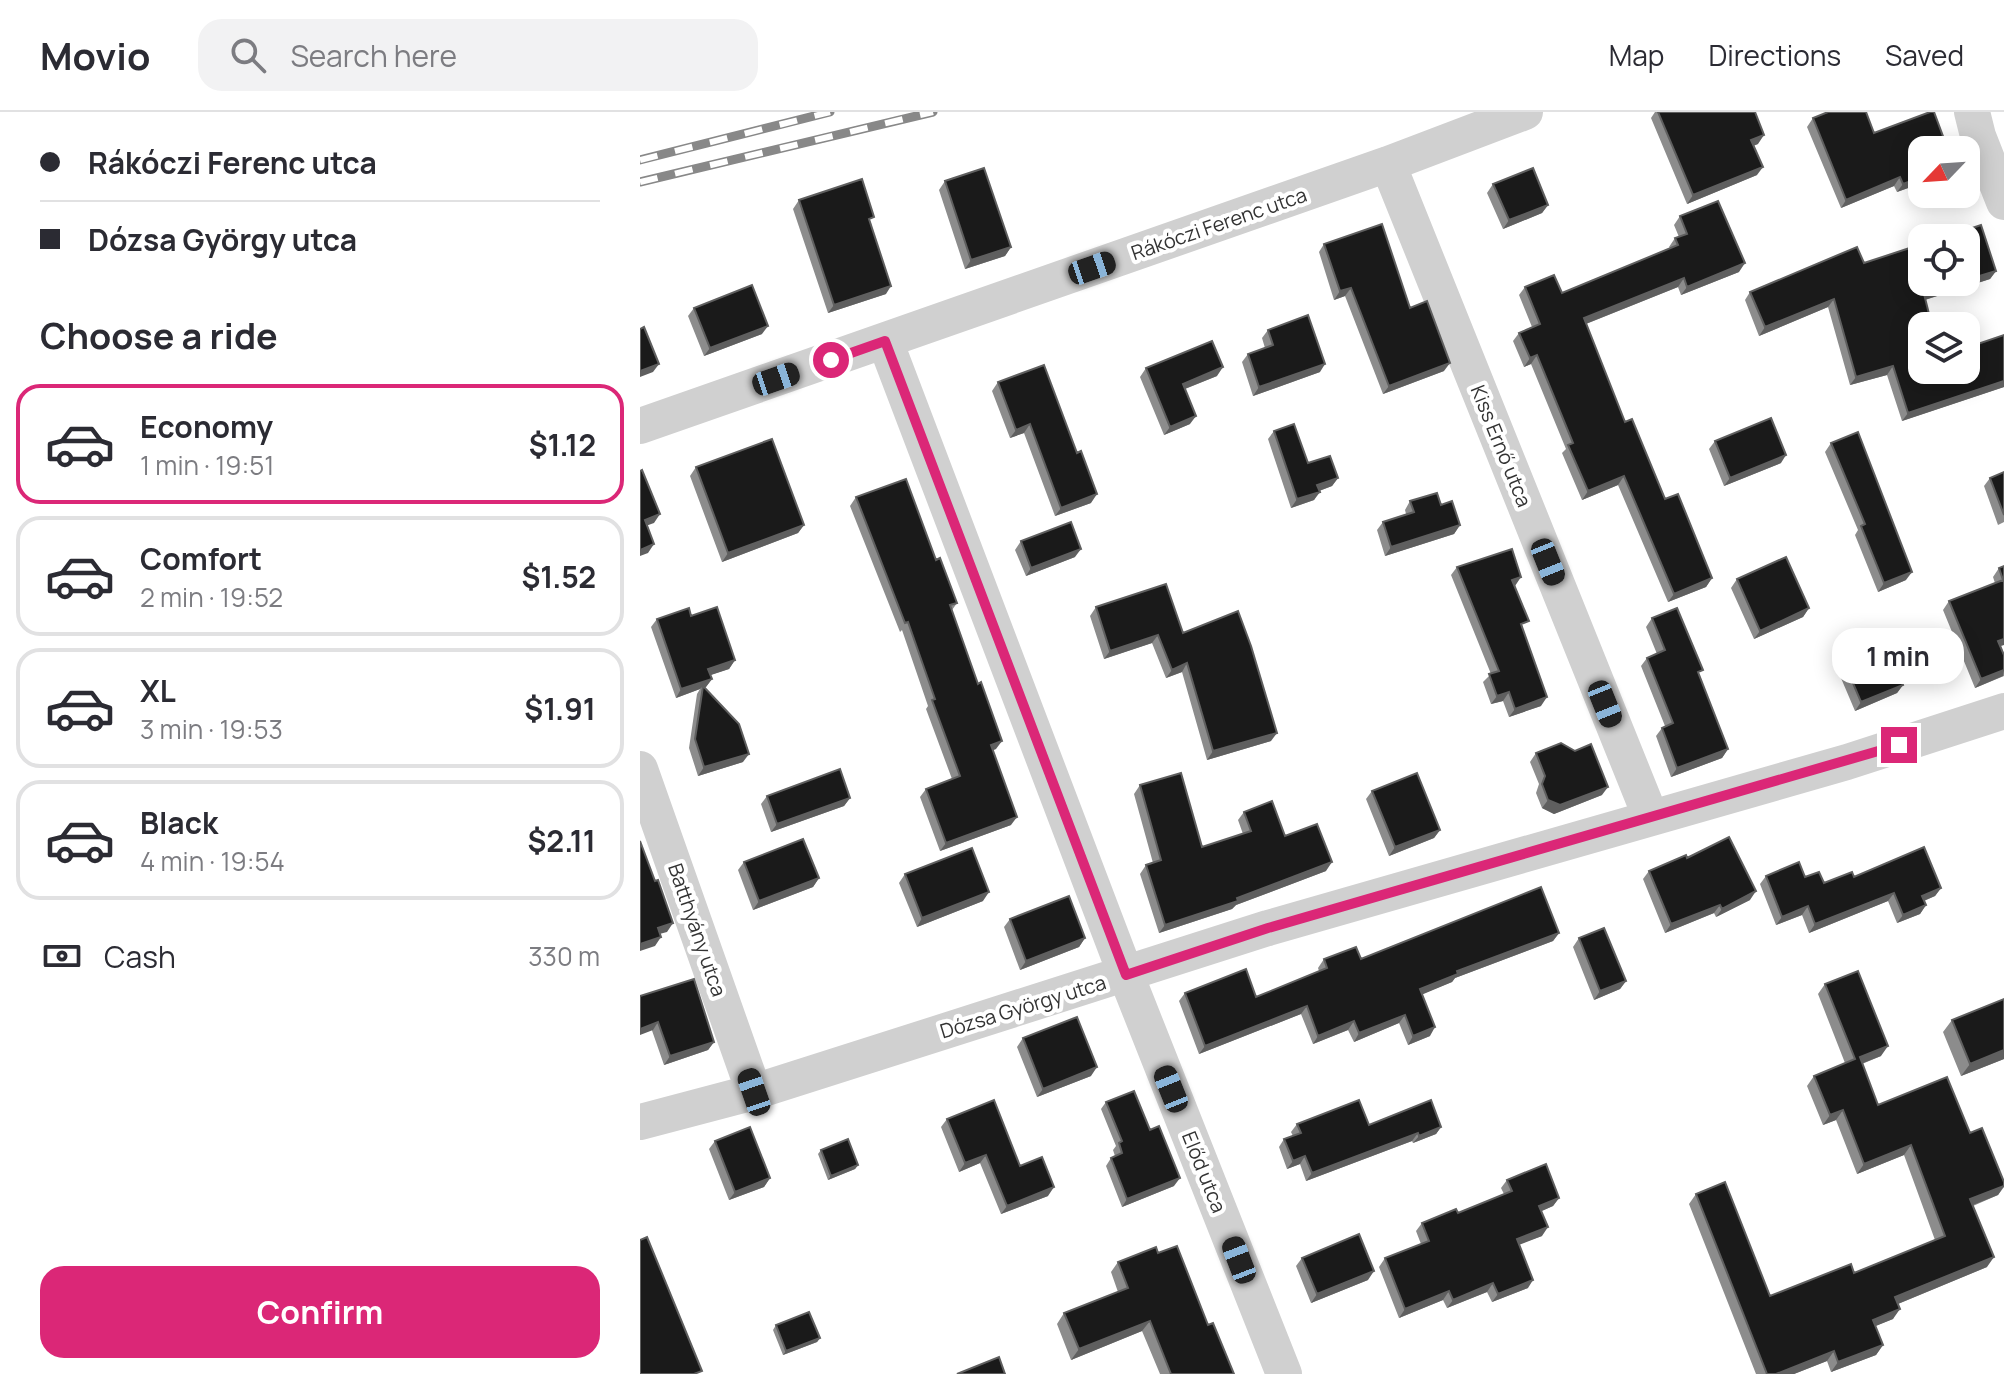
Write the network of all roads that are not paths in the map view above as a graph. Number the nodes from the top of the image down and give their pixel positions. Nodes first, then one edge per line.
1 (1525, 112) edge
2 (1972, 112) edge
3 (1388, 164) junction
4 (2004, 202) edge
5 (885, 341) junction
6 (640, 426) edge
7 (2004, 711) edge
8 (640, 769) edge
9 (1651, 818) junction
10 (1126, 975) junction
11 (754, 1092) junction
12 (640, 1122) edge
13 (1284, 1374) edge

1 - 3 street, Rákóczi Ferenc utca
2 - 4 street
3 - 5 street, Rákóczi Ferenc utca
3 - 9 street, Kiss Ernő utca
5 - 6 street, Rákóczi Ferenc utca
5 - 10 street, Előd utca
7 - 9 street, Dózsa György utca
8 - 11 street, Batthyány utca
9 - 10 street, Dózsa György utca
10 - 11 street, Dózsa György utca
10 - 13 street, Előd utca
11 - 12 street, Dózsa György utca

